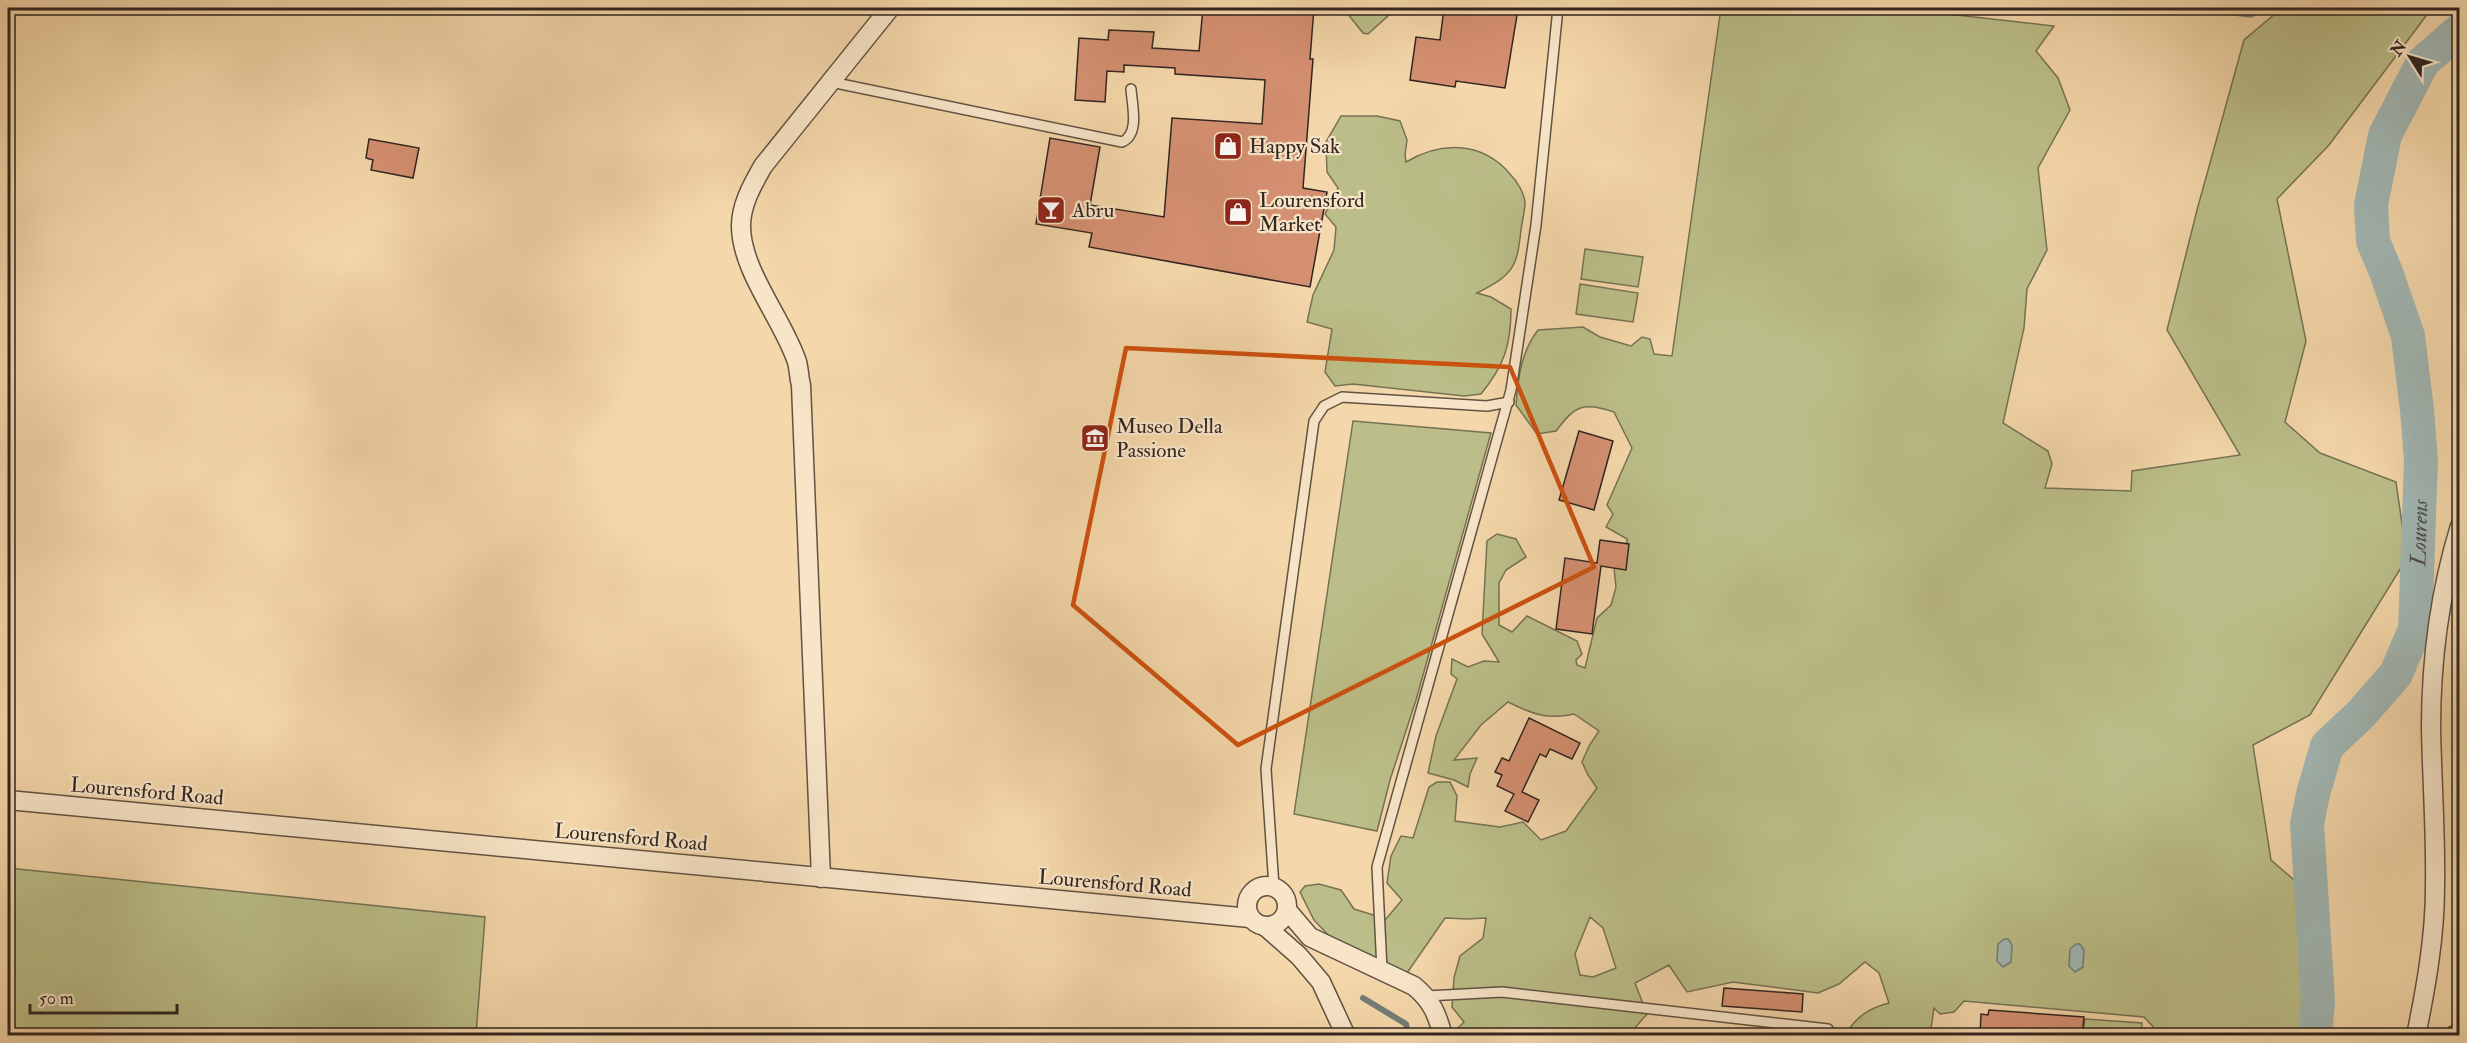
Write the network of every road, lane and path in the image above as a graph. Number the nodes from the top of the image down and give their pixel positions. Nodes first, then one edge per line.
1 (890, 8) edge
2 (1558, 8) edge
3 (831, 82) junction
4 (1131, 89) dead end
5 (1509, 402) junction
6 (2460, 526) edge
7 (8, 800) edge
8 (821, 878) junction
9 (1274, 887) junction
10 (1287, 910) junction
11 (1258, 922) junction
12 (1382, 970) junction
13 (1426, 996) junction
14 (1828, 1029) dead end
15 (2460, 1033) edge
16 (1346, 1035) edge
17 (1443, 1035) edge
18 (2416, 1035) edge
19 (2453, 1035) edge

1 - 3 street
2 - 5 lane
3 - 4 lane
3 - 8 street
5 - 9 lane
5 - 12 lane
6 - 18 street
7 - 8 street, Lourensford Road
8 - 11 street, Lourensford Road
9 - 10 street
9 - 11 street
10 - 11 street
10 - 12 street
11 - 16 street
12 - 13 street
13 - 14 lane
13 - 17 street
15 - 19 street

